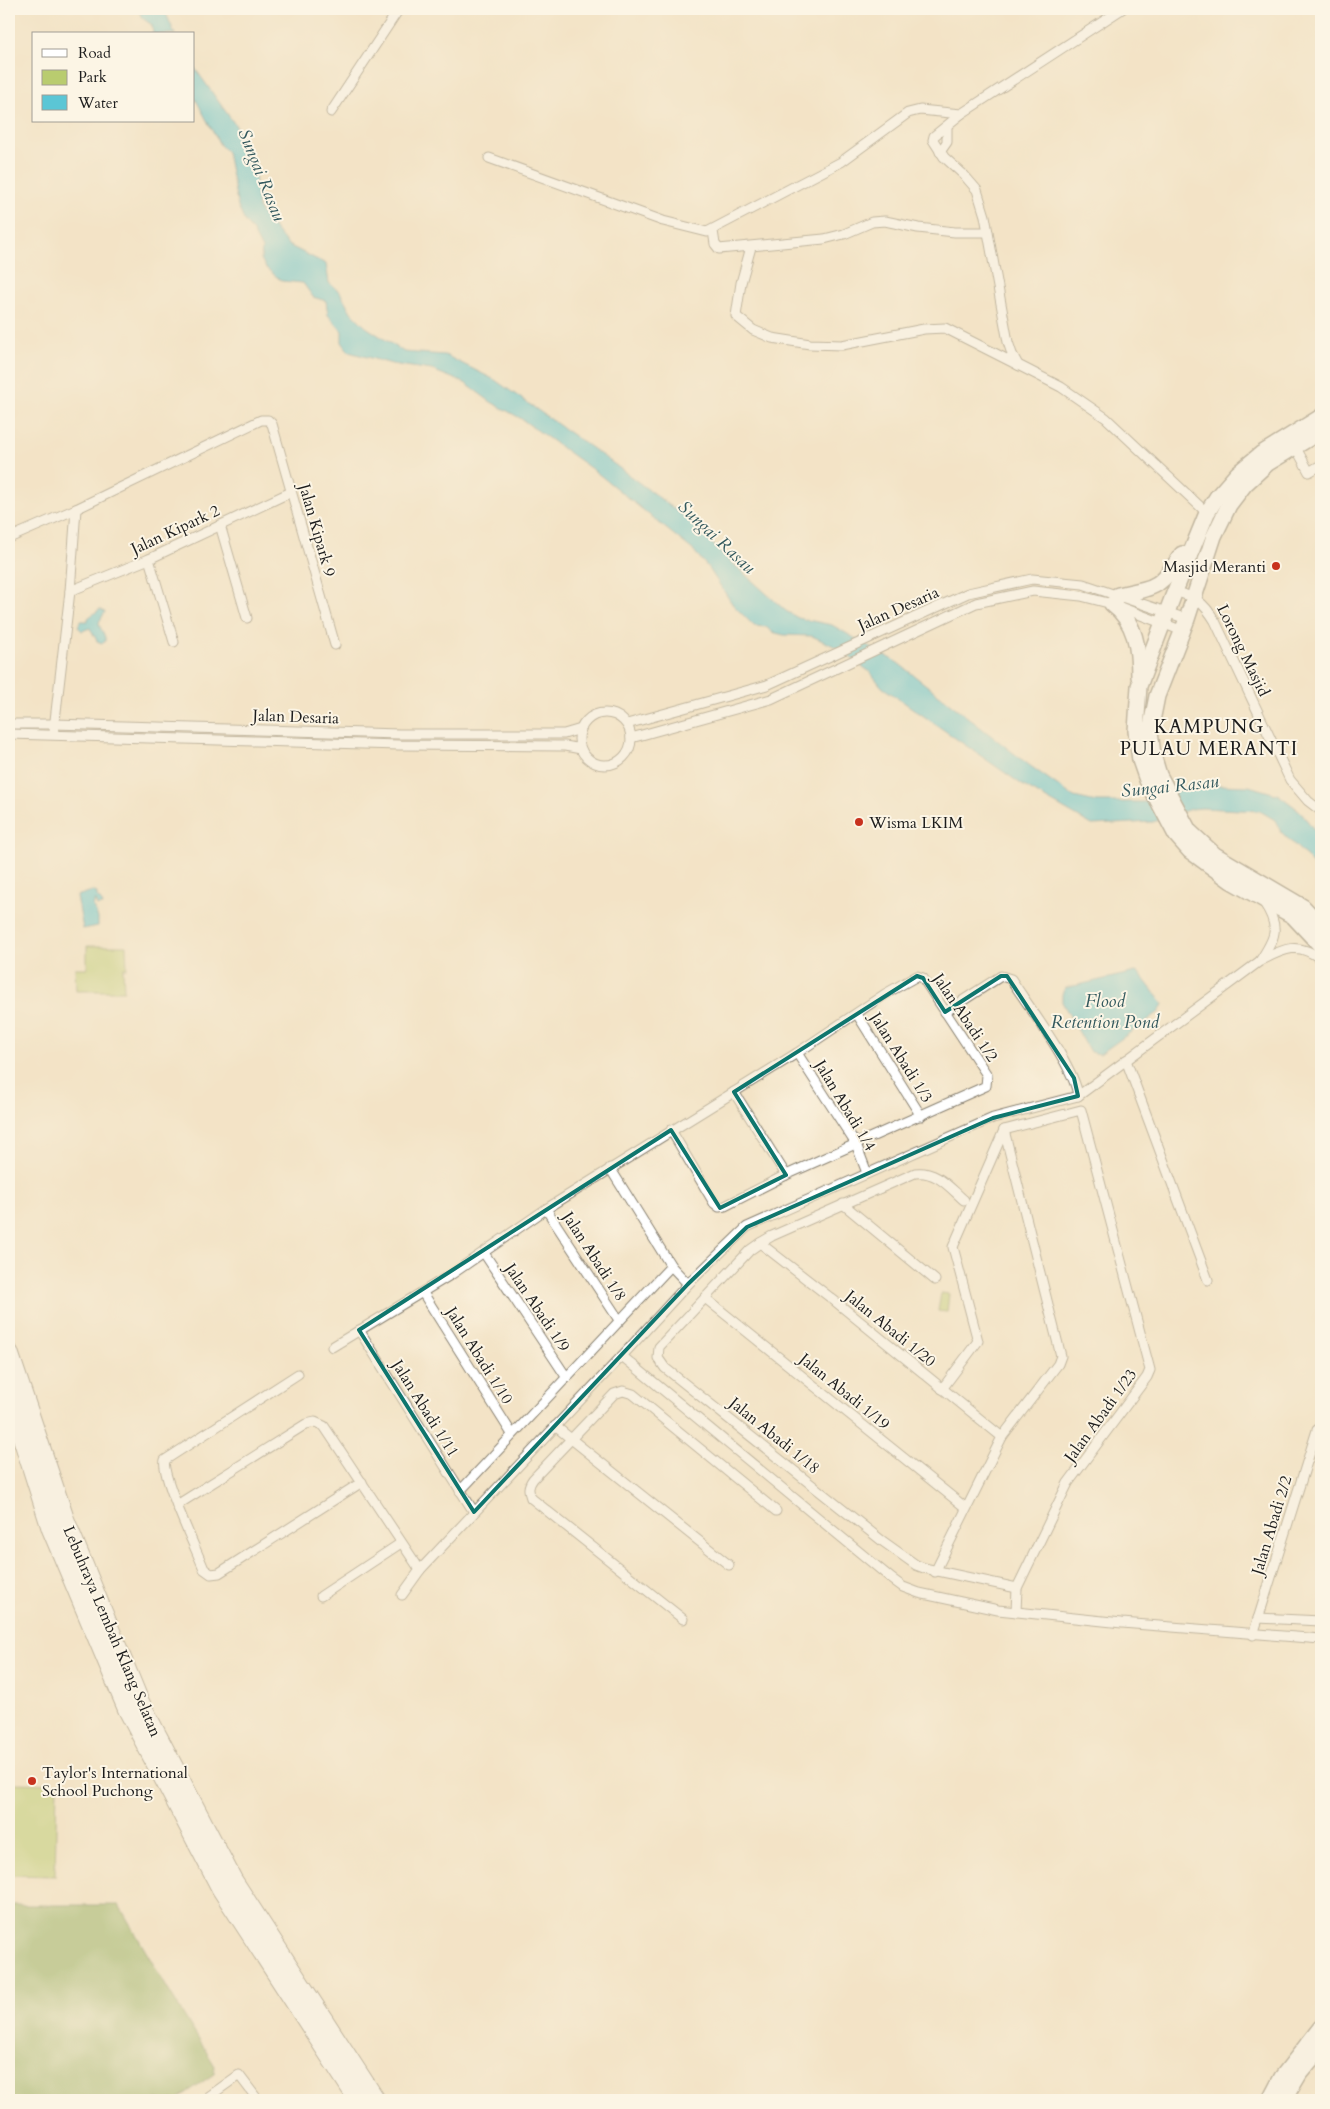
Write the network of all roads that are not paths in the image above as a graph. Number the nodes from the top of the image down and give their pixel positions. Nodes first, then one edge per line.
1 (399, 9) edge
2 (1122, 9) edge
3 (331, 112) dead end
4 (961, 114) junction
5 (947, 127) junction
6 (940, 152) junction
7 (489, 158) dead end
8 (713, 231) junction
9 (988, 232) junction
10 (751, 247) junction
11 (1018, 365) junction
12 (1321, 417) edge
13 (1321, 431) edge
14 (1295, 446) junction
15 (1321, 465) edge
16 (291, 492) junction
17 (76, 509) junction
18 (1204, 519) junction
19 (220, 525) junction
20 (9, 538) edge
21 (149, 559) junction
22 (70, 591) junction
23 (1175, 591) junction
24 (1195, 598) junction
25 (1115, 599) junction
26 (1165, 617) junction
27 (247, 618) dead end
28 (1185, 625) junction
29 (174, 642) dead end
30 (335, 645) dead end
31 (1139, 686) junction
32 (9, 724) edge
33 (54, 724) junction
34 (627, 724) junction
35 (581, 729) junction
36 (9, 734) edge
37 (54, 735) junction
38 (631, 738) junction
39 (581, 749) junction
40 (1153, 778) junction
41 (1321, 811) edge
42 (1183, 833) junction
43 (1255, 894) junction
44 (1321, 926) edge
45 (1321, 946) edge
46 (1321, 959) edge
47 (1260, 961) junction
48 (945, 1012) junction
49 (857, 1014) junction
50 (797, 1053) junction
51 (1126, 1060) junction
52 (734, 1092) junction
53 (1078, 1096) junction
54 (921, 1116) junction
55 (671, 1130) junction
56 (1004, 1130) junction
57 (856, 1144) junction
58 (610, 1168) junction
59 (867, 1173) junction
60 (786, 1174) junction
61 (964, 1200) dead end
62 (843, 1204) junction
63 (546, 1208) junction
64 (760, 1243) junction
65 (484, 1253) junction
66 (671, 1266) junction
67 (935, 1280) dead end
68 (1208, 1280) dead end
69 (688, 1284) junction
70 (423, 1293) junction
71 (705, 1298) junction
72 (619, 1320) junction
73 (360, 1330) junction
74 (332, 1347) dead end
75 (9, 1352) edge
76 (622, 1356) junction
77 (298, 1374) dead end
78 (567, 1378) junction
79 (942, 1390) junction
80 (9, 1397) edge
81 (555, 1426) junction
82 (1321, 1427) edge
83 (512, 1434) junction
84 (1002, 1437) junction
85 (572, 1440) junction
86 (362, 1482) junction
87 (460, 1491) junction
88 (177, 1505) junction
89 (966, 1508) junction
90 (776, 1511) dead end
91 (474, 1512) junction
92 (401, 1543) junction
93 (729, 1565) dead end
94 (420, 1570) junction
95 (935, 1572) junction
96 (1017, 1588) junction
97 (402, 1595) dead end
98 (321, 1596) dead end
99 (1016, 1612) junction
100 (1258, 1618) junction
101 (682, 1619) dead end
102 (1321, 1622) edge
103 (1253, 1635) junction
104 (1321, 1639) edge
105 (1321, 2027) edge
106 (1321, 2048) edge
107 (204, 2100) edge
108 (258, 2100) edge
109 (358, 2100) edge
110 (376, 2100) edge
111 (1270, 2100) edge
112 (1284, 2100) edge

1 - 3 street
2 - 4 street
4 - 5 street
4 - 8 street
5 - 6 street
5 - 6 street
6 - 9 street
7 - 8 street
8 - 10 street
9 - 10 street
9 - 11 street
10 - 11 street
11 - 18 street
12 - 18 main road
13 - 14 main road
14 - 15 street
14 - 24 main road
16 - 17 street, Jalan Kipark 9
16 - 19 street, Jalan Kipark 2
16 - 30 street, Jalan Kipark 9
17 - 20 street
17 - 22 street
18 - 23 main road
18 - 25 main road
19 - 21 street, Jalan Kipark 2
19 - 27 street
21 - 22 street, Jalan Kipark 2
21 - 29 street
22 - 33 street
23 - 24 street, Lorong Masjid
23 - 26 main road
24 - 28 main road
24 - 41 street, Lorong Masjid
25 - 26 street, Jalan Desaria
25 - 31 main road
25 - 34 street, Jalan Desaria
25 - 38 street, Jalan Desaria
26 - 28 street, Jalan Desaria
26 - 31 main road
28 - 40 main road
31 - 40 main road
32 - 33 street, Jalan Desaria
33 - 35 street, Jalan Desaria
33 - 37 street
34 - 35 street, Jalan Desaria
34 - 38 street
35 - 39 street
36 - 37 street, Jalan Desaria
37 - 39 street, Jalan Desaria
38 - 39 street
40 - 42 main road
42 - 43 main road
42 - 44 main road
43 - 45 main road
43 - 47 street
46 - 47 street
47 - 51 street
48 - 49 street, Jalan Abadi 1/2
48 - 53 street
48 - 54 street, Jalan Abadi 1/2
49 - 50 street
49 - 54 street, Jalan Abadi 1/3
50 - 52 street
50 - 57 street, Jalan Abadi 1/4
51 - 53 street
51 - 68 street
52 - 55 street
52 - 60 street
53 - 59 street
54 - 57 street
55 - 58 street
55 - 60 street
56 - 79 street
56 - 84 street
56 - 96 street, Jalan Abadi 1/23
57 - 59 street, Jalan Abadi 1/4
57 - 60 street
58 - 63 street
58 - 66 street
59 - 69 street
61 - 62 street, Jalan Abadi 1/18
62 - 64 street, Jalan Abadi 1/18
62 - 67 street
63 - 65 street
63 - 72 street, Jalan Abadi 1/8
64 - 71 street, Jalan Abadi 1/18
64 - 79 street, Jalan Abadi 1/20
65 - 70 street
65 - 78 street, Jalan Abadi 1/9
66 - 69 street
66 - 72 street
69 - 76 street
70 - 73 street
70 - 83 street, Jalan Abadi 1/10
71 - 89 street, Jalan Abadi 1/19
71 - 95 street, Jalan Abadi 1/18
72 - 78 street
73 - 74 street
73 - 87 street, Jalan Abadi 1/11
75 - 110 highway, Lebuhraya Lembah Klang Selatan
76 - 81 street
76 - 99 street
77 - 88 street
78 - 83 street
79 - 84 street, Jalan Abadi 1/20
80 - 109 highway, Lebuhraya Lembah Klang Selatan
81 - 85 street
81 - 91 street
82 - 100 street, Jalan Abadi 2/2
83 - 87 street
84 - 89 street
85 - 90 street
85 - 93 street
85 - 101 street
86 - 88 street
86 - 88 street
86 - 92 street
87 - 91 street, Jalan Abadi 1/11
89 - 95 street
91 - 94 street
92 - 94 street
92 - 98 street
94 - 97 street
95 - 96 street, Jalan Abadi 1/18
96 - 99 street, Jalan Abadi 1/23
99 - 103 street
100 - 102 street
100 - 103 street, Jalan Abadi 2/2
103 - 104 street
105 - 111 main road
106 - 112 main road
107 - 108 street

